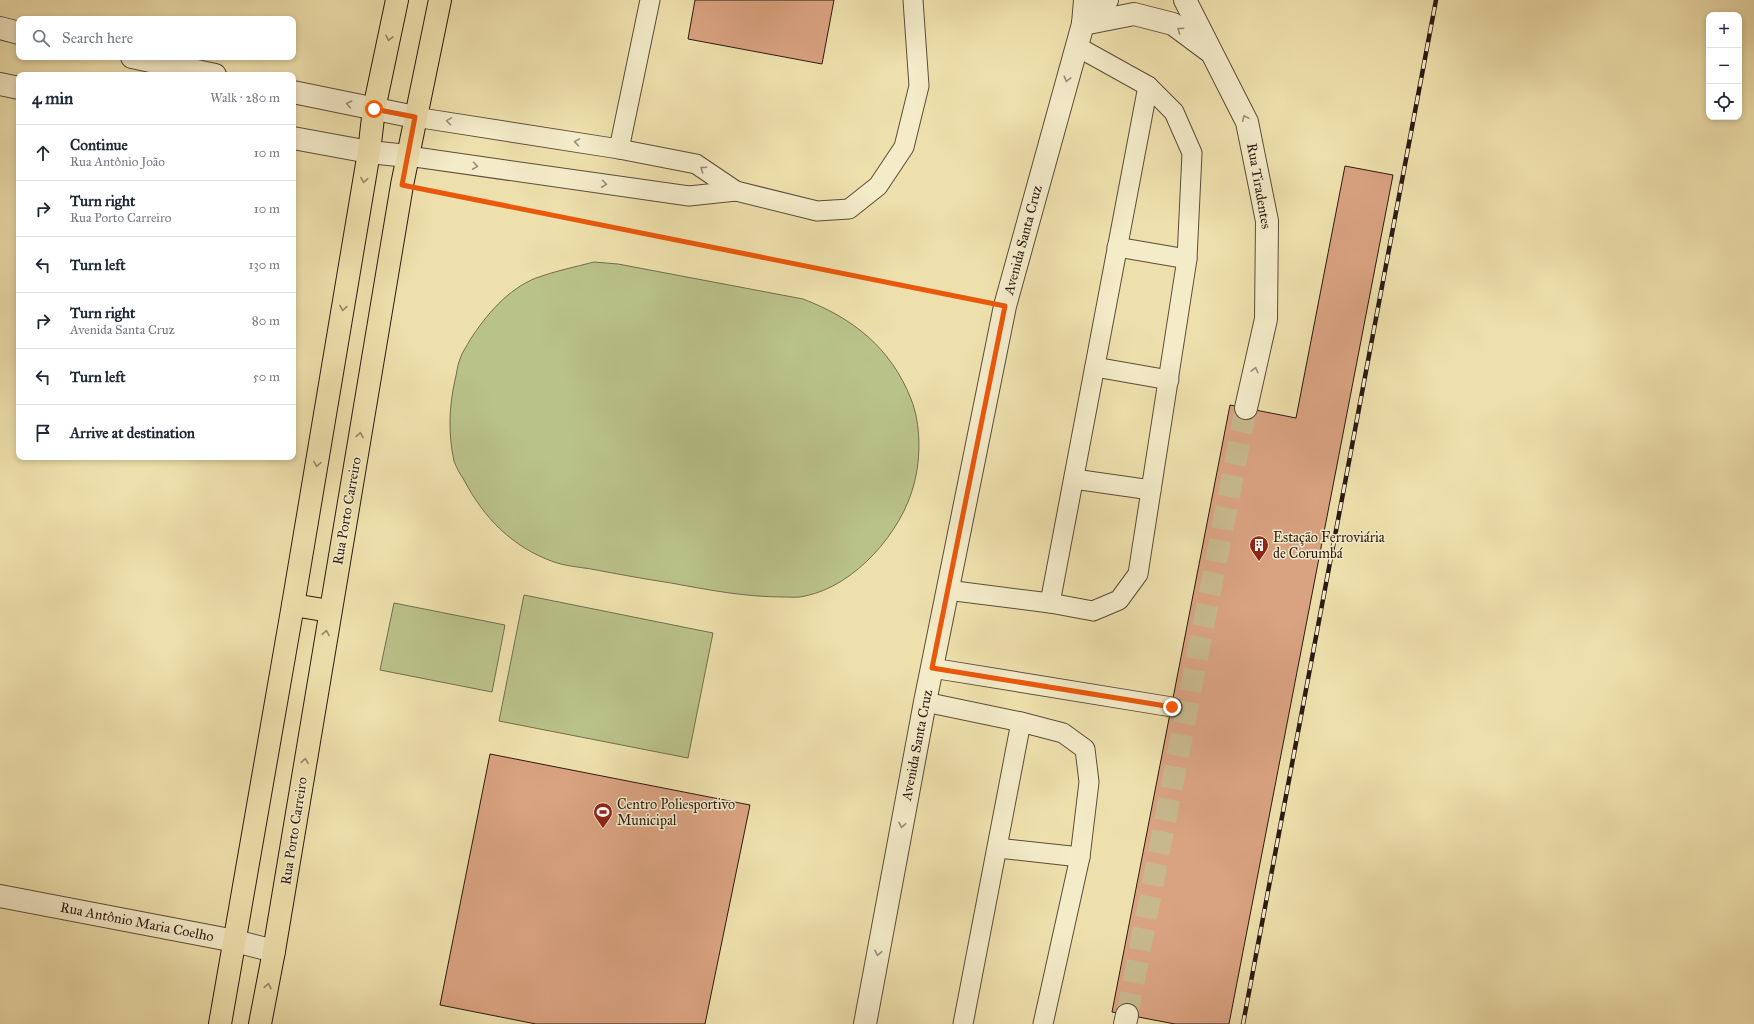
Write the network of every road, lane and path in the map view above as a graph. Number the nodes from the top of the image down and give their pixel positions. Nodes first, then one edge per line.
1 (397, 0) edge
2 (440, 0) edge
3 (650, 0) edge
4 (913, 0) edge
5 (1086, 0) edge
6 (1107, 0) edge
7 (1185, 0) edge
8 (1082, 24) junction
9 (0, 28) edge
10 (16, 32) edge
11 (1076, 46) junction
12 (1212, 53) junction
13 (146, 60) edge
14 (201, 72) edge
15 (0, 84) edge
16 (1148, 86) junction
17 (16, 87) edge
18 (296, 93) edge
19 (374, 109) junction
20 (415, 117) junction
21 (296, 139) edge
22 (619, 149) junction
23 (369, 152) junction
24 (408, 156) junction
25 (402, 185) junction
26 (736, 191) junction
27 (1117, 247) junction
28 (1187, 259) junction
29 (1005, 306) junction
30 (1095, 368) junction
31 (1169, 380) junction
32 (1246, 408) tunnel mouth
33 (1074, 479) junction
34 (1151, 490) junction
35 (947, 590) junction
36 (1050, 603) junction
37 (293, 605) junction
38 (330, 611) junction
39 (932, 668) junction
40 (925, 702) junction
41 (1172, 707) dead end
42 (1021, 722) junction
43 (998, 848) junction
44 (1080, 857) junction
45 (0, 896) edge
46 (235, 941) junction
47 (274, 951) junction
48 (220, 1024) edge
49 (260, 1024) edge
50 (865, 1024) edge
51 (963, 1024) edge
52 (1043, 1024) edge

1 -> 19 main road
2 - 20 main road, Rua Porto Carreiro
3 - 22 lane
4 - 26 lane
5 - 8 street, Avenida Santa Cruz
6 - 8 street
7 - 12 street, Rua Tiradentes
8 - 11 street, Avenida Santa Cruz
12 -> 8 street
9 - 10 street
11 - 16 lane
11 -> 29 street, Avenida Santa Cruz
32 -> 12 street, Rua Tiradentes
13 - 14 street
15 - 17 street
16 - 27 lane
16 - 28 lane
19 -> 18 street
19 - 20 street
19 - 23 main road
22 -> 20 lane
20 - 24 main road, Rua Porto Carreiro
21 - 23 street
26 -> 22 lane
23 - 24 street
23 -> 37 main road
24 - 25 main road, Rua Porto Carreiro
24 -> 26 lane
25 - 29 path
38 -> 25 main road, Rua Porto Carreiro
27 - 28 lane
27 - 30 lane
28 - 31 lane
29 - 35 street, Avenida Santa Cruz
30 - 31 lane
30 - 33 lane
31 - 34 lane
33 - 34 lane
33 - 36 lane
34 - 36 lane
35 - 36 lane
35 - 39 street, Avenida Santa Cruz
37 - 38 main road
37 - 46 main road
47 -> 38 main road, Rua Porto Carreiro
39 - 40 street, Avenida Santa Cruz
39 - 41 lane
40 - 42 lane
40 -> 50 street, Avenida Santa Cruz
42 - 43 lane
42 - 44 lane
43 - 44 lane
43 - 51 lane
44 - 52 lane
45 - 46 street, Rua Antônio Maria Coelho
46 - 47 street, Rua Antônio Maria Coelho
46 - 48 main road
49 -> 47 main road, Rua Porto Carreiro

